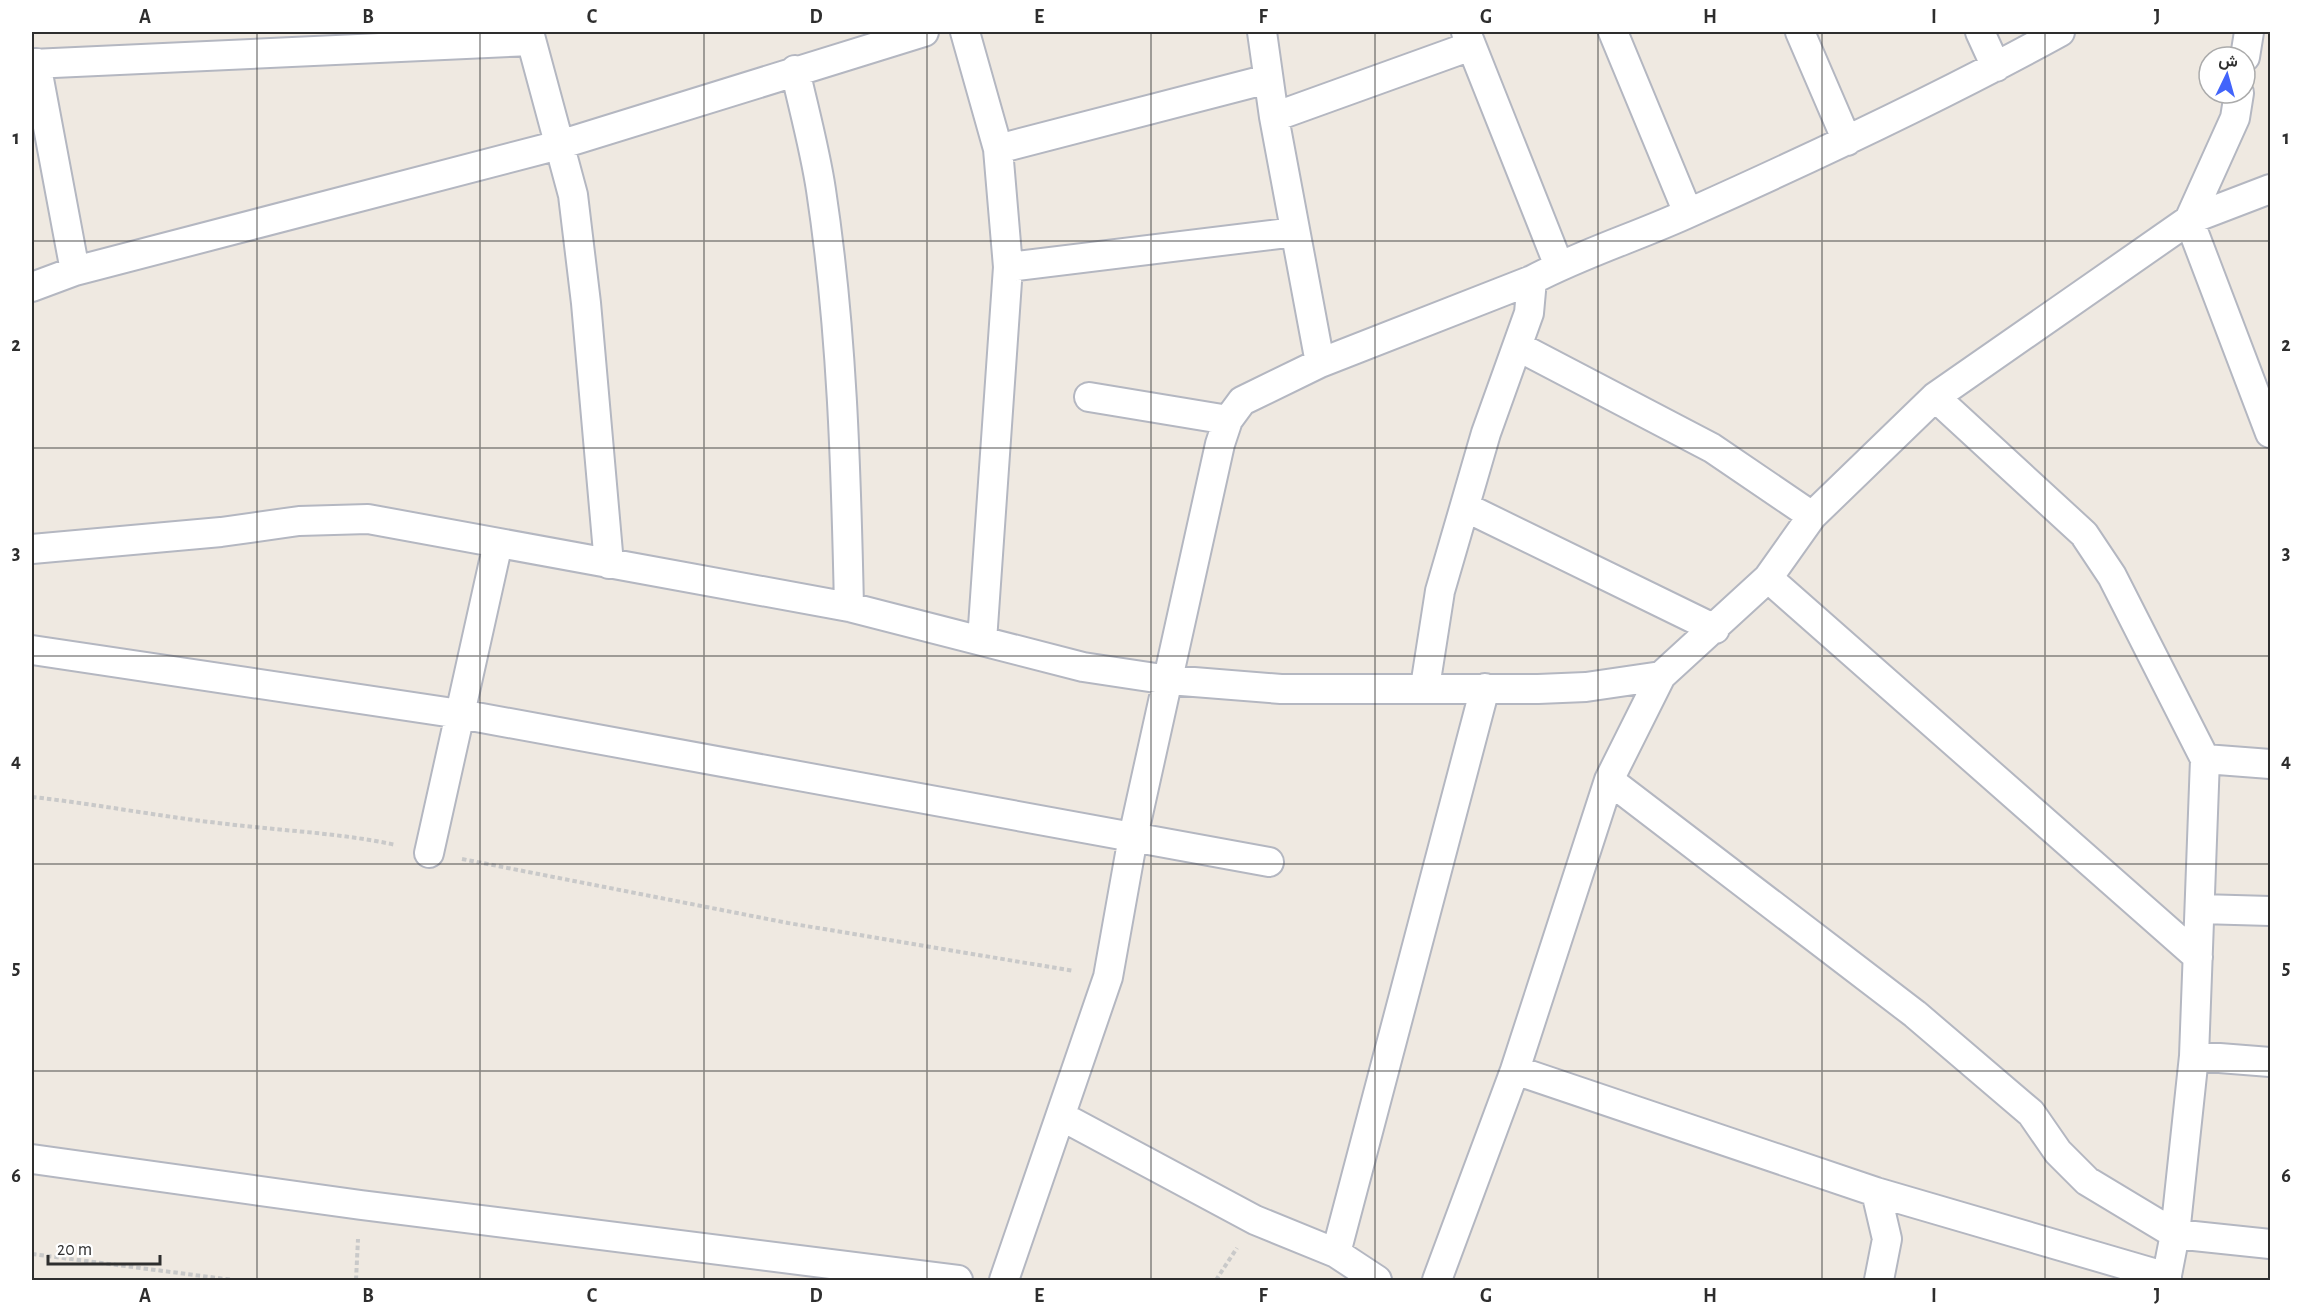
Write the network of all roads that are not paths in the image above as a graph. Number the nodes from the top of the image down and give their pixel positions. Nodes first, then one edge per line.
1 (924, 32) edge
2 (965, 32) edge
3 (1262, 32) edge
4 (1613, 32) edge
5 (1800, 32) edge
6 (1980, 32) edge
7 (2060, 32) edge
8 (530, 36) edge
9 (1468, 39) edge
10 (34, 64) edge
11 (1996, 67) junction
12 (795, 70) junction
13 (1269, 79) junction
14 (2237, 105) edge
15 (1274, 117) junction
16 (1847, 141) junction
17 (559, 145) junction
18 (998, 149) junction
19 (2271, 189) edge
20 (1688, 213) junction
21 (2189, 220) junction
22 (1295, 232) junction
23 (1559, 266) junction
24 (1008, 267) junction
25 (75, 271) junction
26 (1532, 280) junction
27 (32, 287) edge
28 (1519, 347) junction
29 (1320, 363) junction
30 (1089, 397) dead end
31 (1935, 397) junction
32 (1228, 420) junction
33 (2271, 433) edge
34 (1466, 507) junction
35 (1812, 516) junction
36 (498, 543) junction
37 (32, 549) edge
38 (609, 564) junction
39 (1768, 578) junction
40 (849, 606) junction
41 (1715, 629) junction
42 (982, 641) junction
43 (32, 650) edge
44 (1661, 676) junction
45 (1169, 680) junction
46 (1425, 687) junction
47 (1485, 688) junction
48 (460, 714) junction
49 (2205, 759) junction
50 (2271, 764) edge
51 (1609, 780) junction
52 (1133, 837) junction
53 (429, 853) road end
54 (1269, 862) dead end
55 (2200, 909) junction
56 (2271, 911) edge
57 (2198, 957) junction
58 (2194, 1056) junction
59 (2271, 1062) edge
60 (1515, 1070) junction
61 (1060, 1116) junction
62 (32, 1159) edge
63 (1876, 1192) junction
64 (2175, 1234) junction
65 (2271, 1244) edge
66 (1336, 1253) junction
67 (2166, 1279) edge
68 (958, 1281) edge
69 (1004, 1281) edge
70 (1377, 1281) edge
71 (1437, 1281) edge
72 (1878, 1281) edge

1 - 12 street
2 - 18 street
3 - 13 street
4 - 20 street
5 - 16 street
6 - 11 street
7 - 11 street
8 - 10 street
8 - 17 street
9 - 15 street
9 - 23 street
10 - 25 street
11 - 16 street
12 - 17 street
12 - 40 street
13 - 15 street
13 - 18 street
14 - 21 street
15 - 22 street
16 - 20 street
17 - 25 street
17 - 38 street
18 - 24 street
19 - 21 street
20 - 23 street
21 - 31 street
21 - 33 street
22 - 24 street
22 - 29 street
23 - 26 street
24 - 42 street
25 - 27 street
26 - 28 street
26 - 29 street
28 - 34 street
28 - 35 street
29 - 32 street
30 - 32 street
31 - 35 street
31 - 49 street
32 - 45 street
34 - 41 street
34 - 46 street
35 - 39 street
36 - 37 street
36 - 38 street
36 - 48 street
38 - 40 street
39 - 41 street
39 - 57 street
40 - 42 street
41 - 44 street
42 - 45 street
43 - 48 street
44 - 47 street
44 - 51 street
45 - 46 street
45 - 52 street
46 - 47 street
47 - 66 street
48 - 52 street
48 - 53 street
49 - 50 street
49 - 55 street
51 - 60 street
51 - 64 street
52 - 54 street
52 - 61 street
55 - 56 street
55 - 57 street
57 - 58 street
58 - 59 street
58 - 64 street
60 - 63 street
60 - 71 street
61 - 66 street
61 - 69 street
62 - 68 street
63 - 67 street
63 - 72 street
64 - 65 street
64 - 67 street
66 - 70 street

